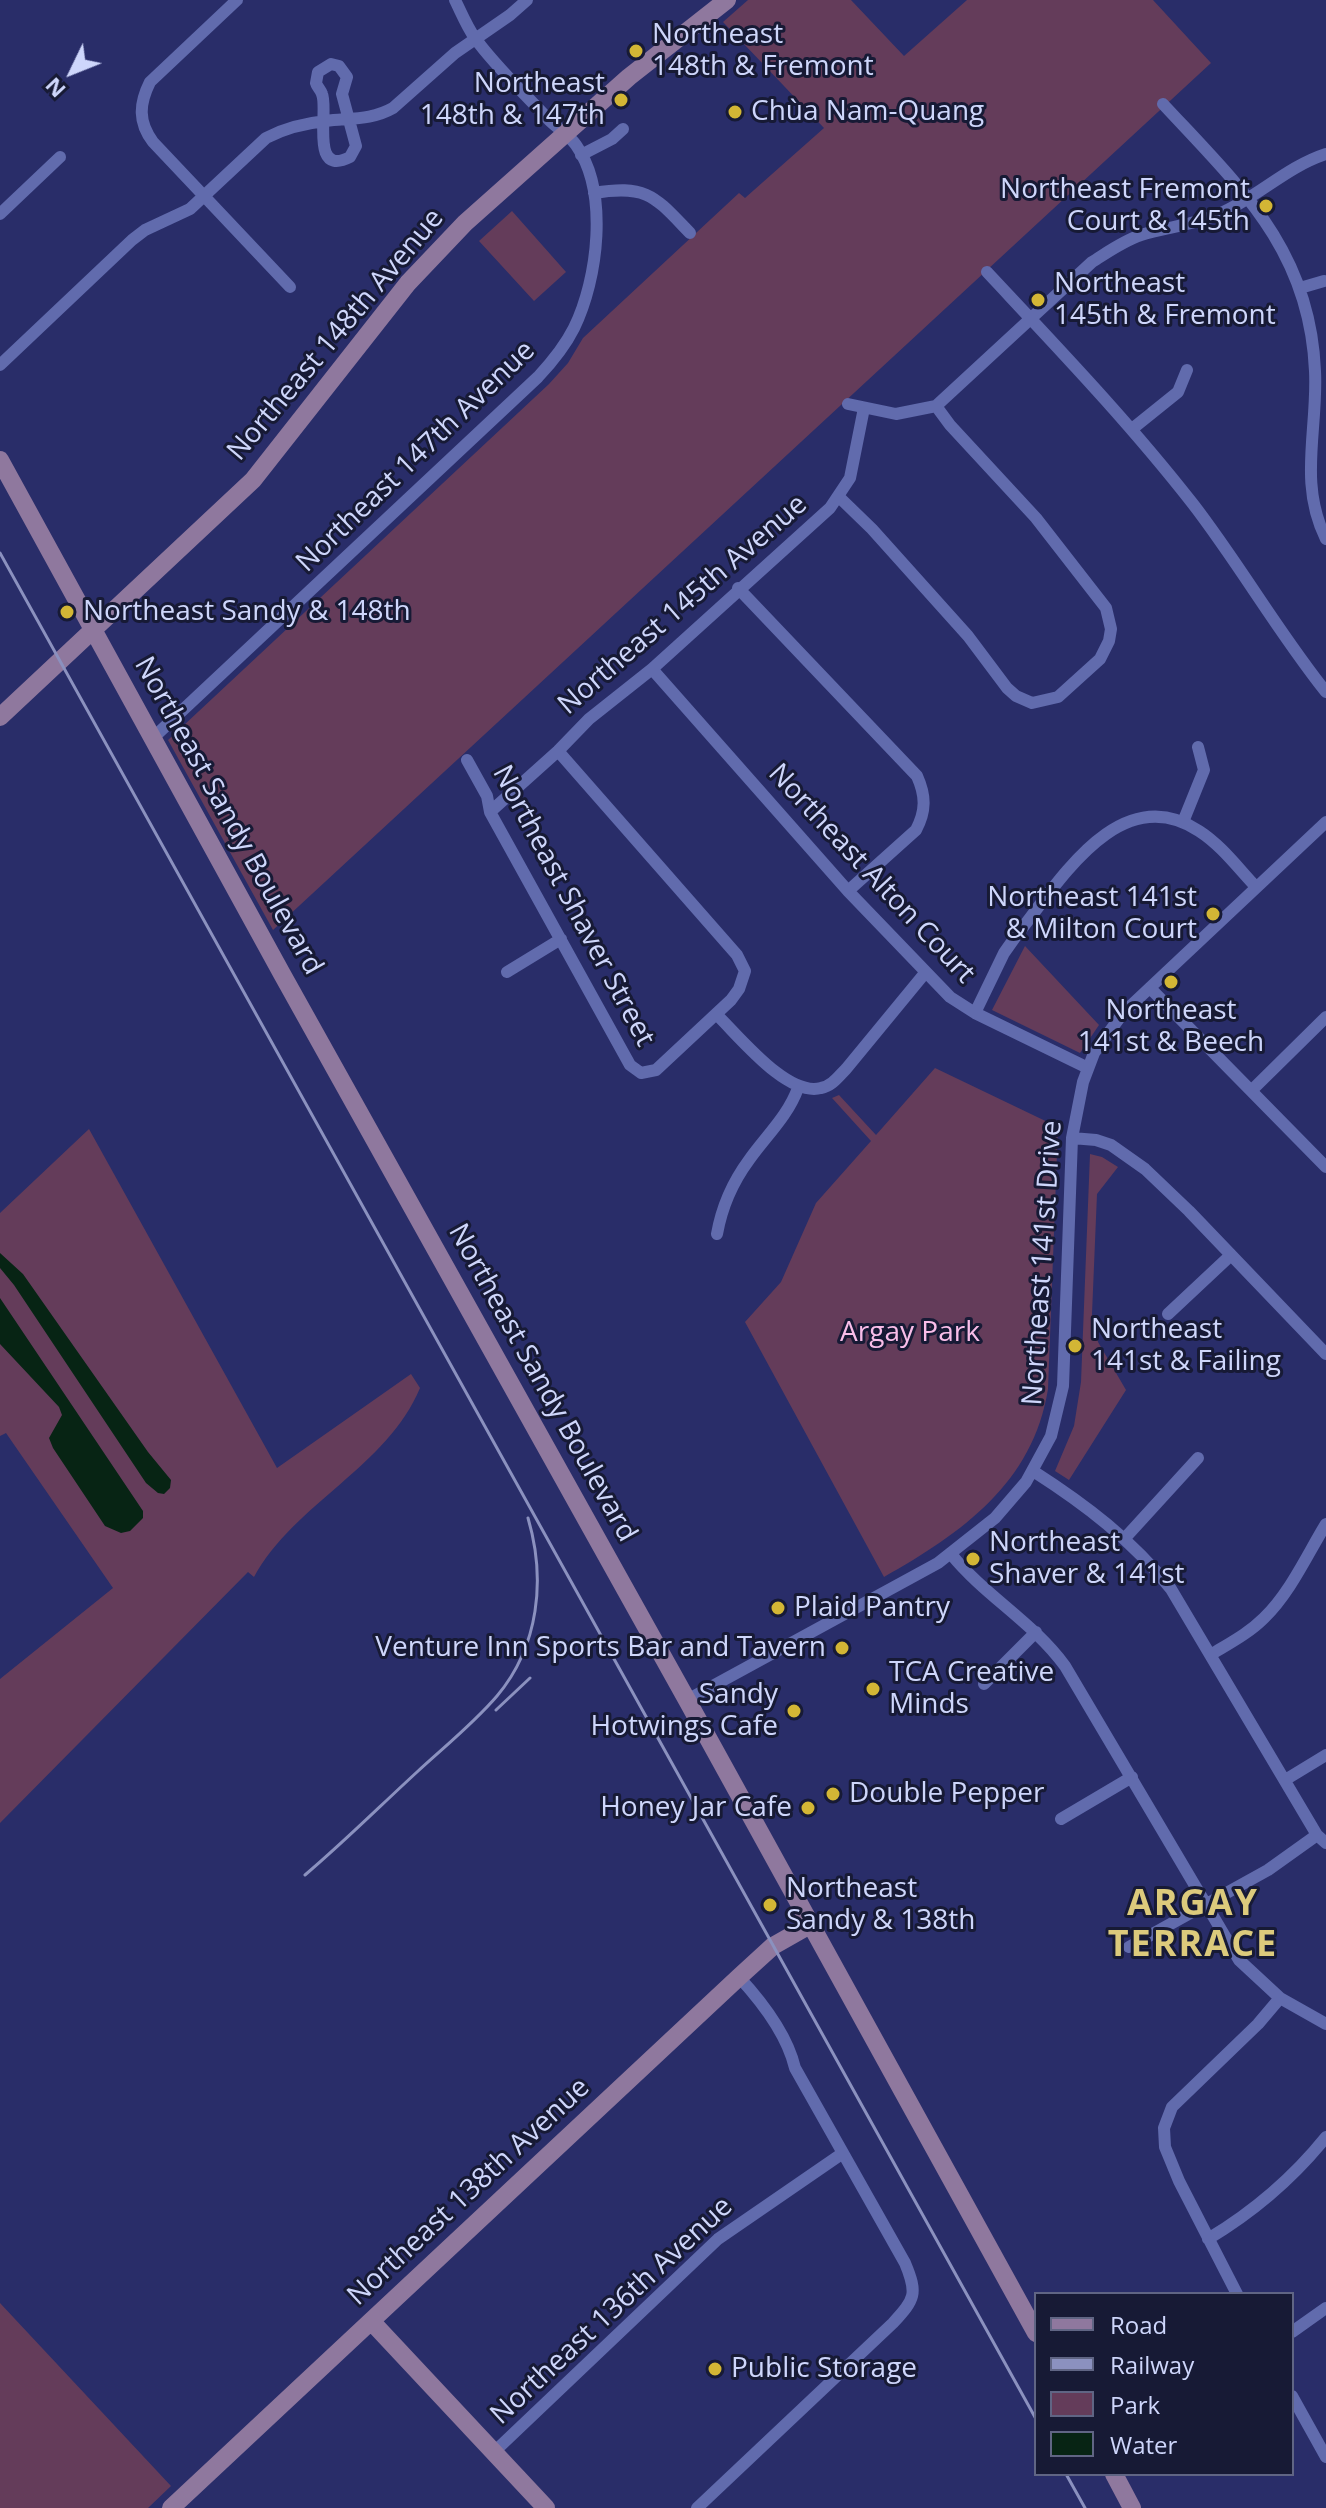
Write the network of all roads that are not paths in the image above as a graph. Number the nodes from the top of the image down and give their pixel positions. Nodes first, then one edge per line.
1 (237, 0) edge
2 (455, 0) edge
3 (527, 0) edge
4 (727, 0) edge
5 (475, 38) junction
6 (1163, 104) dead end
7 (350, 119) junction
8 (323, 121) junction
9 (623, 129) dead end
10 (564, 134) junction
11 (1326, 154) edge
12 (581, 155) junction
13 (60, 157) dead end
14 (594, 193) junction
15 (1249, 196) junction
16 (204, 197) junction
17 (0, 214) edge
18 (690, 233) dead end
19 (987, 272) dead end
20 (1324, 281) dead end
21 (290, 287) dead end
22 (1300, 288) junction
23 (1030, 318) junction
24 (0, 364) edge
25 (1187, 370) dead end
26 (848, 404) dead end
27 (936, 406) junction
28 (864, 408) junction
29 (1320, 413) edge
30 (1132, 429) junction
31 (0, 460) edge
32 (839, 497) junction
33 (1326, 539) edge
34 (738, 588) junction
35 (94, 630) junction
36 (652, 669) junction
37 (1326, 692) edge
38 (0, 717) edge
39 (154, 737) junction
40 (1198, 747) dead end
41 (558, 751) junction
42 (467, 760) dead end
43 (490, 812) junction
44 (1183, 822) junction
45 (1326, 822) edge
46 (1256, 887) junction
47 (848, 891) junction
48 (561, 939) junction
49 (507, 972) dead end
50 (925, 973) junction
51 (1150, 988) junction
52 (975, 1013) junction
53 (716, 1014) junction
54 (1326, 1017) edge
55 (1088, 1068) junction
56 (641, 1073) junction
57 (798, 1088) junction
58 (638, 1089) dead end
59 (1252, 1090) junction
60 (1072, 1138) junction
61 (1326, 1167) edge
62 (717, 1234) dead end
63 (1231, 1255) junction
64 (1168, 1314) dead end
65 (1324, 1349) edge
66 (1198, 1458) dead end
67 (1033, 1471) junction
68 (1326, 1524) edge
69 (1125, 1538) junction
70 (951, 1554) junction
71 (1036, 1632) junction
72 (1212, 1654) junction
73 (984, 1684) dead end
74 (687, 1700) junction
75 (1326, 1755) edge
76 (1132, 1777) junction
77 (1285, 1780) junction
78 (1061, 1819) dead end
79 (1322, 1839) edge
80 (1205, 1905) junction
81 (810, 1925) junction
82 (1129, 1947) dead end
83 (739, 1977) junction
84 (1280, 1998) junction
85 (1326, 2024) edge
86 (1326, 2137) edge
87 (843, 2153) junction
88 (1208, 2239) junction
89 (1236, 2292) edge
90 (1326, 2308) edge
91 (371, 2321) junction
92 (1034, 2329) edge
93 (1294, 2331) edge
94 (1294, 2400) edge
95 (494, 2452) junction
96 (1326, 2457) edge
97 (1115, 2476) edge
98 (171, 2508) edge
99 (546, 2508) edge
100 (697, 2508) edge
101 (1132, 2508) edge

1 - 16 street
2 - 5 street, Northeast 147th Avenue
3 - 5 street
4 - 10 main road, Northeast 148th Avenue
5 - 7 street
5 - 10 street, Northeast 147th Avenue
6 - 15 street
7 - 8 street
7 - 8 street
7 - 8 street
8 - 16 street
9 - 12 street
10 - 12 street, Northeast 147th Avenue
10 - 35 main road, Northeast 148th Avenue
11 - 15 street
12 - 14 street, Northeast 147th Avenue
13 - 17 street
14 - 18 street
14 - 39 street, Northeast 147th Avenue
15 - 22 street
15 - 23 street
16 - 21 street
16 - 24 street
19 - 23 street
20 - 22 street
22 - 29 street
23 - 27 street
23 - 30 street
25 - 30 street
26 - 28 street
27 - 28 street
27 - 32 street
28 - 32 street, Northeast 145th Avenue
29 - 33 street
30 - 37 street
31 - 35 main road, Northeast Sandy Boulevard
32 - 34 street, Northeast 145th Avenue
34 - 36 street, Northeast 145th Avenue
34 - 47 street
35 - 38 main road, Northeast 148th Avenue
35 - 39 main road, Northeast Sandy Boulevard
36 - 41 street, Northeast 145th Avenue
36 - 47 street, Northeast Alton Court
39 - 74 main road, Northeast Sandy Boulevard
40 - 44 street
41 - 43 street, Northeast 145th Avenue
41 - 53 street
42 - 43 street, Northeast Shaver Street
43 - 48 street, Northeast Shaver Street
44 - 46 street
44 - 52 street
45 - 46 street, Northeast 141st Drive
46 - 51 street, Northeast 141st Drive
47 - 50 street, Northeast Alton Court
48 - 49 street
48 - 56 street, Northeast Shaver Street
50 - 52 street, Northeast Alton Court
50 - 57 street
51 - 55 street, Northeast 141st Drive
51 - 59 street
52 - 55 street, Northeast Alton Court
53 - 56 street
53 - 57 street
54 - 59 street
55 - 60 street, Northeast 141st Drive
56 - 58 street
57 - 62 street
59 - 61 street
60 - 63 street
60 - 67 street, Northeast 141st Drive
63 - 64 street
63 - 65 street
66 - 69 street
67 - 69 street
67 - 70 street, Northeast 141st Drive
68 - 72 street
69 - 72 street
70 - 71 street
70 - 74 street, Northeast 141st Drive
71 - 73 street
71 - 76 street
72 - 77 street
74 - 81 main road, Northeast Sandy Boulevard
75 - 77 street
76 - 78 street
76 - 80 street
77 - 79 street
79 - 80 street
80 - 82 street
80 - 84 street
81 - 83 main road, Northeast 138th Avenue
81 - 92 main road, Northeast Sandy Boulevard
83 - 87 street
83 - 91 main road, Northeast 138th Avenue
84 - 85 street
84 - 88 street
86 - 88 street
87 - 95 street, Northeast 136th Avenue
87 - 100 street
88 - 89 street
90 - 93 street
91 - 95 main road
91 - 98 main road, Northeast 138th Avenue
94 - 96 street
95 - 99 main road
97 - 101 main road

